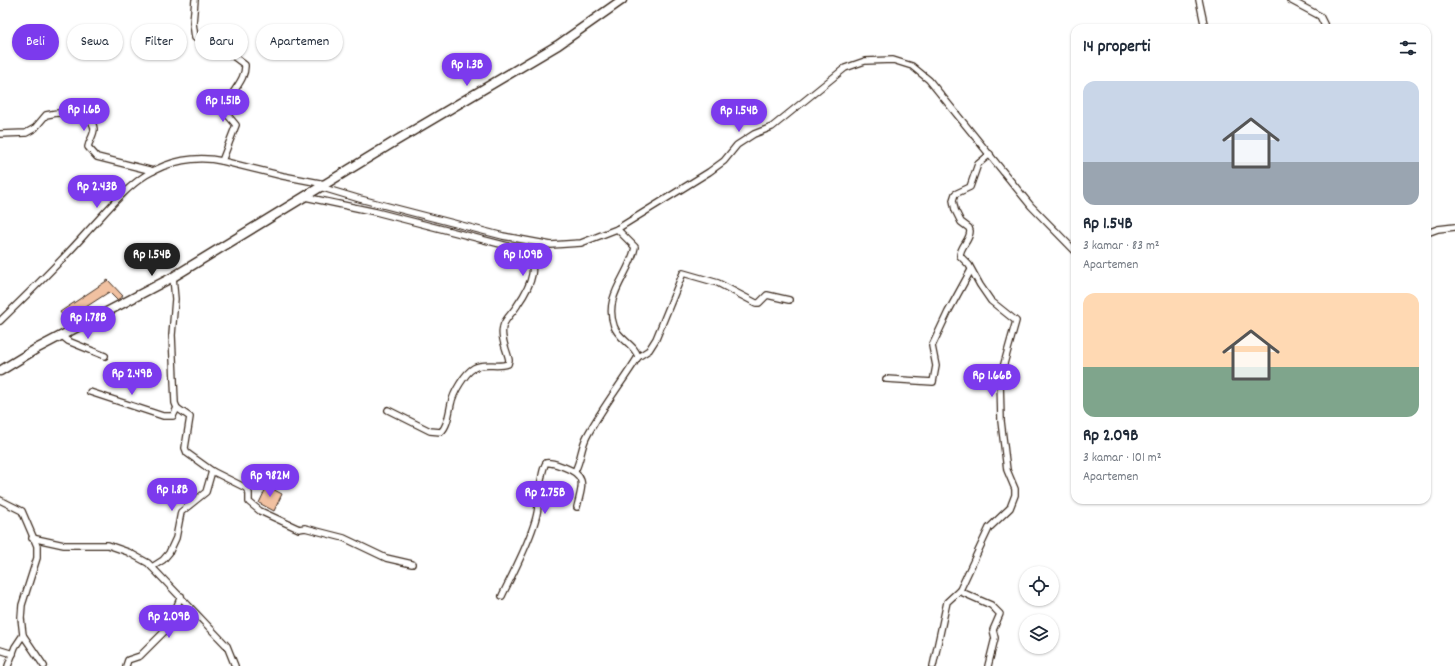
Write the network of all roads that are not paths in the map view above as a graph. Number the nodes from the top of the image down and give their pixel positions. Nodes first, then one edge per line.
1 (195, 0) edge
2 (622, 0) edge
3 (1199, 0) edge
4 (1290, 0) edge
5 (1204, 24) edge
6 (1324, 24) edge
7 (0, 134) edge
8 (987, 156) junction
9 (222, 161) junction
10 (153, 171) junction
11 (321, 187) junction
12 (308, 195) junction
13 (1455, 227) edge
14 (618, 230) junction
15 (1431, 232) edge
16 (1071, 247) edge
17 (971, 270) junction
18 (173, 277) junction
19 (789, 300) dead end
20 (0, 321) edge
21 (62, 336) junction
22 (105, 356) dead end
23 (638, 357) junction
24 (0, 371) edge
25 (886, 379) dead end
26 (90, 392) dead end
27 (177, 408) junction
28 (388, 410) dead end
29 (212, 471) junction
30 (575, 471) junction
31 (0, 500) edge
32 (577, 507) dead end
33 (32, 538) junction
34 (412, 564) dead end
35 (152, 567) junction
36 (959, 592) junction
37 (181, 596) junction
38 (502, 596) dead end
39 (23, 635) junction
40 (0, 650) edge
41 (12, 654) junction
42 (8, 666) edge
43 (44, 666) edge
44 (126, 666) edge
45 (235, 666) edge
46 (933, 666) edge
47 (988, 666) edge

1 - 9 street
2 - 11 street
3 - 5 street
4 - 6 street
7 - 10 street
8 - 14 street
8 - 16 street
8 - 17 street
9 - 10 street
9 - 11 street
10 - 20 street
11 - 12 street
11 - 14 street
12 - 18 street
12 - 28 street
13 - 15 street
14 - 23 street
17 - 25 street
17 - 36 street
18 - 21 street
18 - 27 street
19 - 23 street
21 - 22 street
21 - 24 street
23 - 30 street
26 - 27 street
27 - 29 street
29 - 34 street
29 - 35 street
30 - 32 street
30 - 38 street
31 - 33 street
33 - 35 street
33 - 39 street
35 - 37 street
36 - 46 street
36 - 47 street
37 - 44 street
37 - 45 street
39 - 41 street
39 - 43 street
40 - 41 street
41 - 42 street

